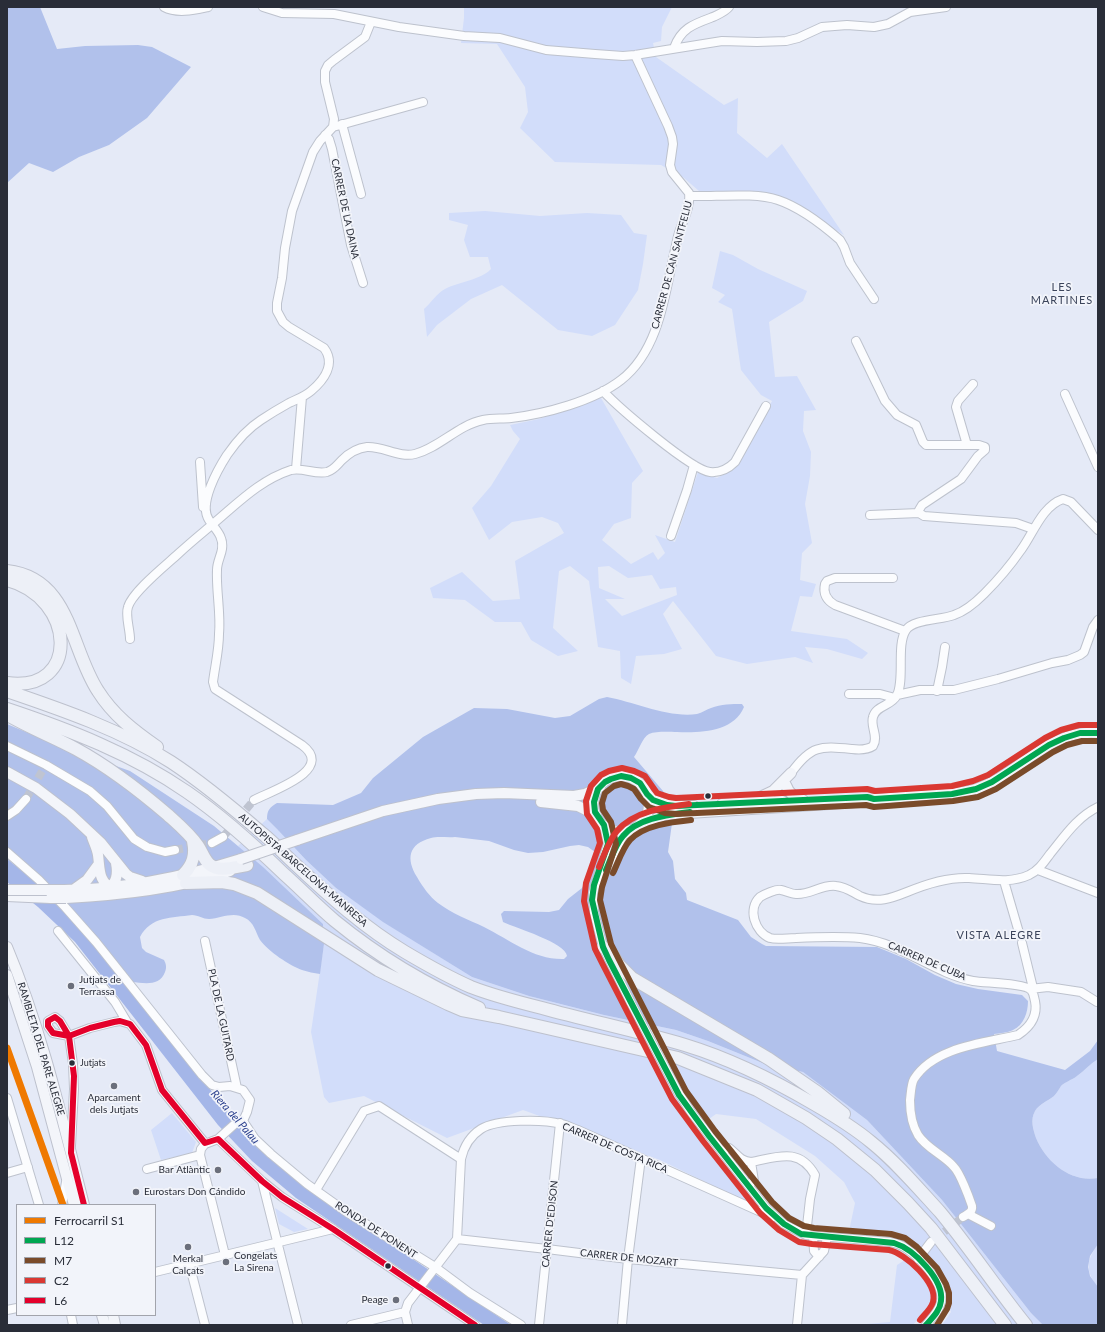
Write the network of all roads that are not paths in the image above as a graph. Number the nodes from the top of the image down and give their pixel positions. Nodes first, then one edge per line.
1 (164, 7) edge
2 (208, 7) edge
3 (263, 7) edge
4 (729, 7) edge
5 (946, 7) edge
6 (371, 22) junction
7 (674, 48) junction
8 (635, 55) junction
9 (423, 102) dead end
10 (342, 124) junction
11 (333, 127) junction
12 (325, 135) junction
13 (361, 194) dead end
14 (690, 196) junction
15 (364, 283) dead end
16 (874, 299) dead end
17 (856, 341) dead end
18 (973, 384) dead end
19 (603, 391) junction
20 (1065, 394) dead end
21 (302, 397) junction
22 (766, 406) dead end
23 (967, 445) junction
24 (200, 462) dead end
25 (694, 465) junction
26 (1098, 467) edge
27 (296, 469) junction
28 (919, 513) junction
29 (206, 515) junction
30 (870, 516) dead end
31 (213, 524) junction
32 (1033, 529) junction
33 (1098, 530) edge
34 (671, 536) dead end
35 (7, 571) edge
36 (893, 578) dead end
37 (7, 580) edge
38 (1098, 620) edge
39 (905, 631) junction
40 (130, 639) dead end
41 (945, 647) dead end
42 (7, 683) edge
43 (7, 691) edge
44 (937, 691) junction
45 (849, 694) dead end
46 (896, 696) junction
47 (7, 709) edge
48 (7, 714) edge
49 (1098, 733) edge
50 (7, 746) edge
51 (7, 772) edge
52 (791, 773) junction
53 (193, 778) junction
54 (786, 786) junction
55 (600, 787) junction
56 (647, 794) junction
57 (26, 799) tunnel mouth
58 (874, 799) junction
59 (254, 800) tunnel mouth
60 (803, 800) junction
61 (782, 801) junction
62 (746, 802) junction
63 (1098, 807) edge
64 (764, 808) junction
65 (596, 815) junction
66 (7, 816) edge
67 (604, 825) junction
68 (635, 828) junction
69 (90, 834) junction
70 (223, 837) tunnel mouth
71 (192, 840) junction
72 (212, 843) tunnel mouth
73 (299, 843) junction
74 (175, 850) tunnel mouth
75 (7, 852) edge
76 (244, 862) junction
77 (116, 863) junction
78 (98, 865) junction
79 (213, 867) junction
80 (1038, 870) junction
81 (185, 879) junction
82 (1004, 881) junction
83 (594, 886) junction
84 (143, 887) junction
85 (110, 888) junction
86 (7, 890) edge
87 (68, 893) junction
88 (1098, 893) edge
89 (7, 896) edge
90 (88, 897) junction
91 (58, 931) dead end
92 (205, 941) dead end
93 (603, 946) junction
94 (7, 947) edge
95 (7, 975) edge
96 (1032, 988) junction
97 (1097, 1002) edge
98 (499, 1016) junction
99 (127, 1022) junction
100 (237, 1088) junction
101 (7, 1098) edge
102 (240, 1122) junction
103 (560, 1123) junction
104 (220, 1137) junction
105 (870, 1141) junction
106 (205, 1143) junction
107 (722, 1152) junction
108 (71, 1153) junction
109 (200, 1155) junction
110 (641, 1158) junction
111 (461, 1159) junction
112 (751, 1162) junction
113 (28, 1167) junction
114 (147, 1169) dead end
115 (7, 1173) edge
116 (66, 1175) junction
117 (262, 1181) junction
118 (748, 1185) junction
119 (316, 1190) junction
120 (39, 1204) edge
121 (62, 1204) edge
122 (74, 1204) edge
123 (84, 1204) edge
124 (778, 1220) junction
125 (991, 1226) dead end
126 (333, 1229) junction
127 (809, 1235) junction
128 (288, 1236) joint
129 (827, 1237) junction
130 (457, 1239) junction
131 (931, 1242) tunnel mouth
132 (278, 1243) junction
133 (547, 1249) junction
134 (226, 1255) junction
135 (819, 1257) junction
136 (628, 1259) junction
137 (918, 1259) junction
138 (189, 1263) junction
139 (434, 1269) junction
140 (156, 1272) edge
141 (802, 1275) junction
142 (421, 1287) junction
143 (405, 1312) junction
144 (205, 1325) edge
145 (298, 1325) edge
146 (351, 1325) edge
147 (408, 1325) edge
148 (476, 1325) edge
149 (521, 1325) edge
150 (539, 1325) edge
151 (622, 1325) edge
152 (797, 1325) edge
153 (926, 1325) edge
154 (1005, 1325) edge
155 (1026, 1325) edge

1 - 2 street
3 - 6 street
4 - 7 street
5 - 7 street
6 - 8 street
6 - 11 street
7 - 8 street
8 - 14 street, CARRER DE CAN SANTFELIU
9 - 10 street
10 - 11 street
10 - 13 street
11 - 12 street
12 - 15 street, CARRER DE LA DAINA
12 - 21 street
14 - 16 street
14 - 19 street, CARRER DE CAN SANTFELIU
17 - 23 street
18 - 23 street
19 - 25 street
19 - 27 street, CARRER DE CAN SANTFELIU
20 - 26 street
21 - 27 street
21 - 29 street
22 - 25 street
23 - 28 street
24 - 29 street
25 - 34 street
27 - 31 street, CARRER DE CAN SANTFELIU
28 - 30 street
28 - 32 street
29 - 31 street
31 - 40 street, CARRER DE CAN SANTFELIU
31 - 59 street
32 - 33 street
32 - 39 street
35 - 53 highway
36 - 39 street
37 - 42 highway
38 - 44 street
39 - 46 street
41 - 44 street
43 - 53 highway, AUTOPISTA BARCELONA-MANRESA
44 - 46 street
45 - 46 street
46 - 52 street
47 - 98 highway
48 - 71 highway
49 - 58 main road
50 - 74 street
51 - 69 main road
52 - 54 main road
52 - 62 main road
53 - 105 highway, AUTOPISTA BARCELONA-MANRESA
54 - 60 main road
54 - 61 main road
55 - 56 main road
55 - 65 main road
55 - 73 main road
56 - 62 main road
56 - 68 main road
57 - 66 street
58 - 60 main road
58 - 64 main road
60 - 61 main road
61 - 62 main road
61 - 64 main road
63 - 80 street, CARRER DE CUBA
64 - 68 main road
65 - 67 main road
65 - 73 main road
67 - 68 main road
67 - 83 street
68 - 83 street
69 - 77 main road
69 - 78 main road
70 - 72 street
71 - 79 highway
71 - 81 highway
73 - 76 main road, bridge
75 - 100 street
76 - 79 highway
76 - 81 main road
77 - 84 main road
77 - 85 main road
78 - 85 main road
78 - 87 main road
79 - 81 main road
80 - 82 street, CARRER DE CUBA
80 - 88 street
81 - 84 main road
81 - 98 highway
82 - 96 street
82 - 96 street, CARRER DE CUBA
83 - 93 street
84 - 85 main road
84 - 90 main road
85 - 87 main road
85 - 90 main road
86 - 87 main road, bridge
87 - 89 main road, bridge
87 - 90 main road
91 - 99 street
92 - 100 street, PLA DE LA GUITARD
93 - 105 highway
93 - 107 street, bridge
94 - 108 main road, RAMBLETA DEL PARE ALEGRE
95 - 116 main road, RAMBLETA DEL PARE ALEGRE
96 - 97 street, CARRER DE CUBA
96 - 125 street
98 - 154 highway
99 - 106 street
99 - 108 street, RAMBLETA DEL PARE ALEGRE
100 - 102 street
101 - 113 street
102 - 104 street
102 - 119 street, RONDA DE PONENT
103 - 110 street, CARRER DE COSTA RICA
103 - 111 street, CARRER DE COSTA RICA
103 - 133 street, CARRER D'EDISON
104 - 106 street
104 - 117 street
105 - 155 highway, AUTOPISTA BARCELONA-MANRESA
106 - 109 street
107 - 112 street
107 - 118 street
108 - 123 main road, RAMBLETA DEL PARE ALEGRE
109 - 114 street
109 - 134 street
110 - 124 street, CARRER DE COSTA RICA
110 - 136 street
111 - 119 street
111 - 130 street, CARRER DE COSTA RICA
112 - 118 street
112 - 127 street
113 - 115 street
113 - 120 street
116 - 121 street, RAMBLETA DEL PARE ALEGRE
116 - 122 main road, RAMBLETA DEL PARE ALEGRE
117 - 126 street
117 - 132 street
118 - 124 street
119 - 139 street, RONDA DE PONENT
124 - 127 street
126 - 132 street
126 - 142 street
127 - 129 street
127 - 135 street
128 - 128 street
129 - 135 street
129 - 137 street
130 - 133 street, CARRER DE MOZART
130 - 139 street
131 - 137 street
132 - 134 street
132 - 145 street
133 - 136 street, CARRER DE MOZART
133 - 150 street, CARRER D'EDISON
134 - 138 street
135 - 141 street
136 - 141 street, CARRER DE MOZART
136 - 151 street
137 - 153 street
138 - 140 street
138 - 144 street
139 - 142 street
139 - 149 street, RONDA DE PONENT
141 - 152 street
142 - 143 street
142 - 148 street
143 - 146 street
143 - 147 street

